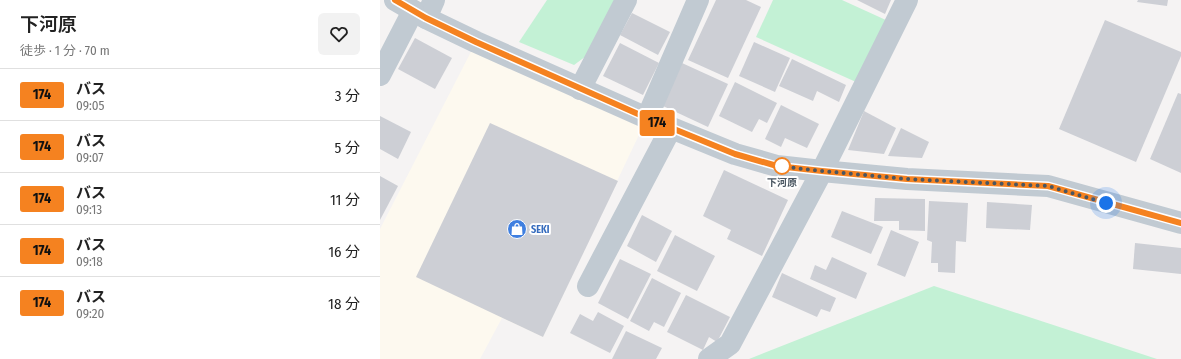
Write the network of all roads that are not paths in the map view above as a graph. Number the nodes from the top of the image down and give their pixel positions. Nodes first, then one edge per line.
1 (626, 0) edge
2 (698, 0) edge
3 (907, 0) edge
4 (417, 7) edge
5 (380, 75) edge
6 (580, 89) junction
7 (647, 118) junction
8 (671, 128) junction
9 (822, 171) junction
10 (1181, 223) edge
11 (588, 286) dead end
12 (709, 359) edge

1 - 6 street
2 - 7 street
3 - 9 street
4 - 5 street
4 - 6 street
6 - 7 street
7 - 8 street
8 - 9 street
8 - 11 street
9 - 10 street
9 - 12 street

